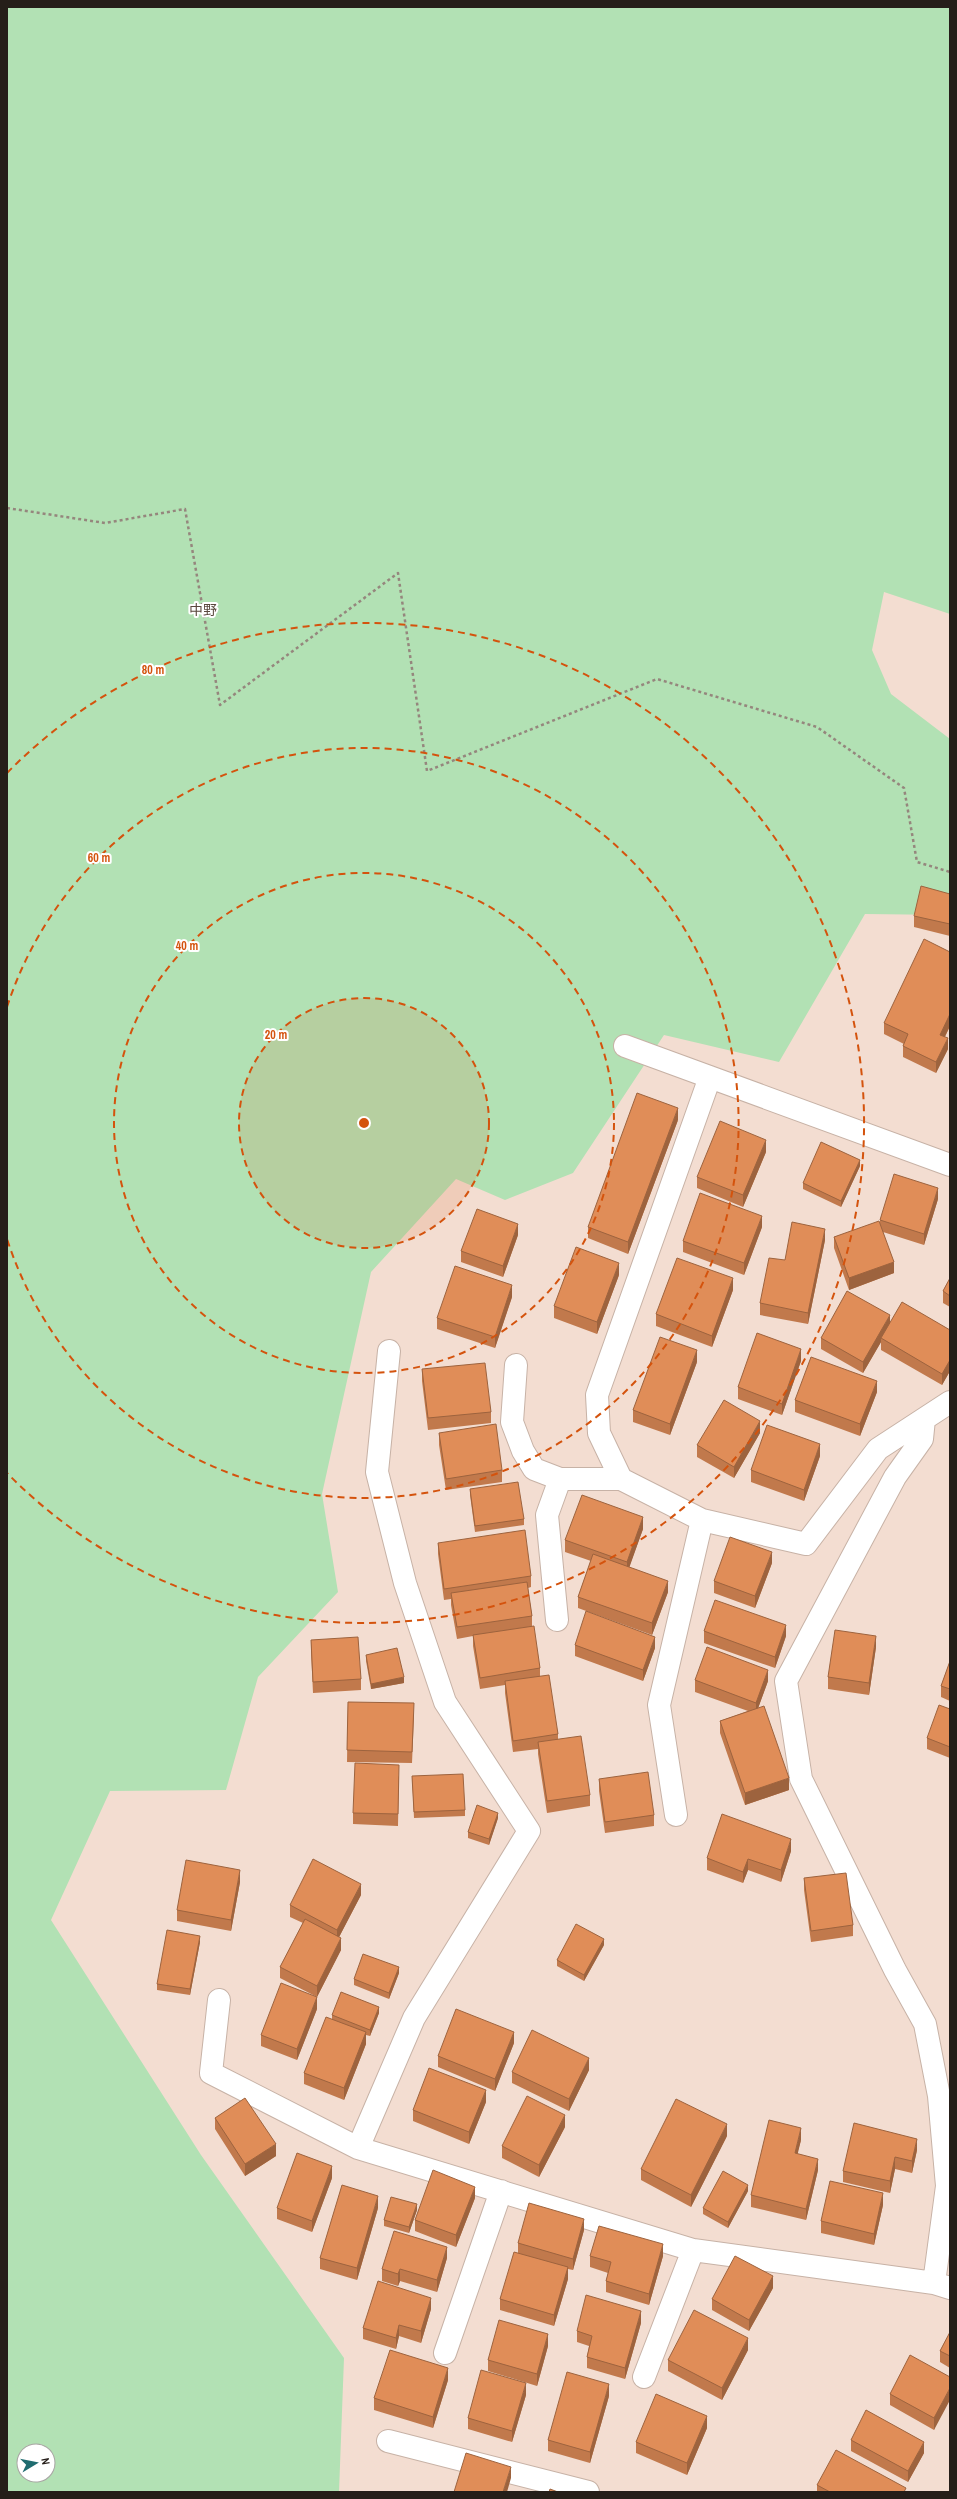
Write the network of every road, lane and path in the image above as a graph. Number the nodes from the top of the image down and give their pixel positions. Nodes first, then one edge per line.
1 (7, 508) edge
2 (950, 872) edge
3 (625, 1046) dead end
4 (710, 1077) junction
5 (950, 1165) edge
6 (389, 1351) dead end
7 (516, 1366) dead end
8 (950, 1402) edge
9 (924, 1419) junction
10 (560, 1479) junction
11 (621, 1479) junction
12 (702, 1520) junction
13 (557, 1620) dead end
14 (676, 1815) dead end
15 (219, 2000) dead end
16 (358, 2148) junction
17 (501, 2191) junction
18 (692, 2250) junction
19 (942, 2286) edge
20 (445, 2354) dead end
21 (644, 2377) dead end
22 (388, 2441) dead end
23 (588, 2492) edge

1 - 2 path
3 - 4 street
4 - 5 street
4 - 11 street
6 - 16 street
7 - 10 street
8 - 9 street
9 - 12 street
9 - 19 street
10 - 11 street
10 - 13 street
11 - 12 street
12 - 14 street
15 - 16 street
16 - 17 street
17 - 18 street
17 - 20 street
18 - 19 street
18 - 21 street
22 - 23 street

